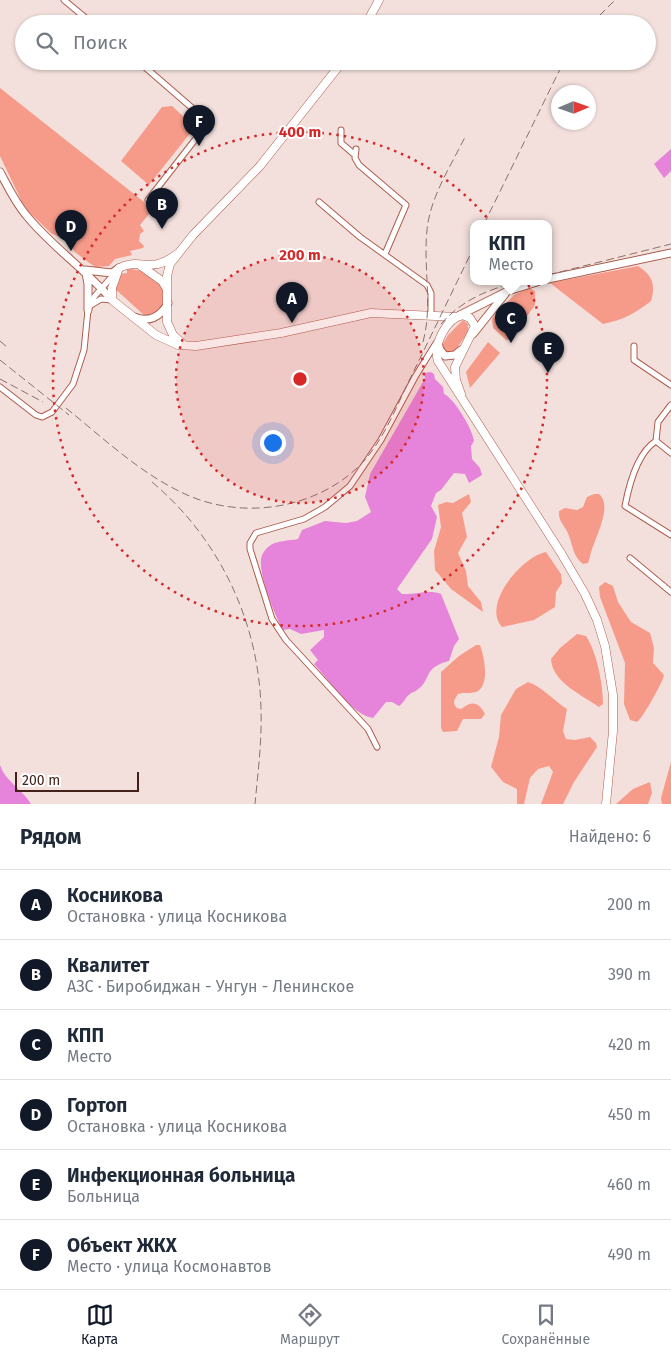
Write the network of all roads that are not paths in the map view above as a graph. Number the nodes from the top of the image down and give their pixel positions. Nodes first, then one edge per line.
1 (64, 0) edge
2 (379, 0) edge
3 (82, 15) edge
4 (371, 15) edge
5 (148, 70) edge
6 (337, 70) edge
7 (341, 130) dead end
8 (356, 149) dead end
9 (355, 155) junction
10 (0, 172) edge
11 (148, 200) dead end
12 (319, 202) dead end
13 (671, 253) edge
14 (177, 254) junction
15 (385, 254) junction
16 (139, 265) junction
17 (119, 268) junction
18 (85, 270) junction
19 (552, 278) edge
20 (527, 285) edge
21 (102, 288) junction
22 (168, 291) junction
23 (508, 291) junction
24 (112, 300) junction
25 (168, 302) junction
26 (88, 310) junction
27 (131, 316) junction
28 (431, 316) junction
29 (459, 316) junction
30 (473, 335) junction
31 (438, 341) junction
32 (196, 346) junction
33 (634, 346) dead end
34 (462, 350) junction
35 (671, 385) edge
36 (0, 387) edge
37 (461, 394) junction
38 (671, 405) edge
39 (656, 441) junction
40 (671, 453) edge
41 (671, 535) edge
42 (630, 558) dead end
43 (671, 592) edge
44 (377, 747) dead end
45 (606, 804) edge

1 - 3 street
2 - 4 main road
5 - 11 street
6 - 14 main road
7 - 9 street
8 - 9 street
9 - 15 street
10 - 18 street
12 - 15 street
13 - 19 street
14 - 16 main road
14 - 22 main road
15 - 28 street
16 - 17 main road
16 - 22 main road
17 - 18 street
17 - 21 street
17 - 24 main road
18 - 21 street
18 - 26 street
20 - 23 street
21 - 24 street
21 - 26 street
22 - 25 main road
23 - 29 street
23 - 30 street
24 - 26 street
24 - 27 main road
25 - 27 street
25 - 32 main road
26 - 36 street
27 - 32 main road
28 - 29 main road
28 - 32 main road
29 - 30 main road
29 - 31 main road
30 - 34 main road
31 - 34 street
31 - 37 main road
31 - 44 street
33 - 35 street
34 - 37 main road
37 - 45 main road
38 - 39 street
39 - 40 street
39 - 41 street
42 - 43 street

